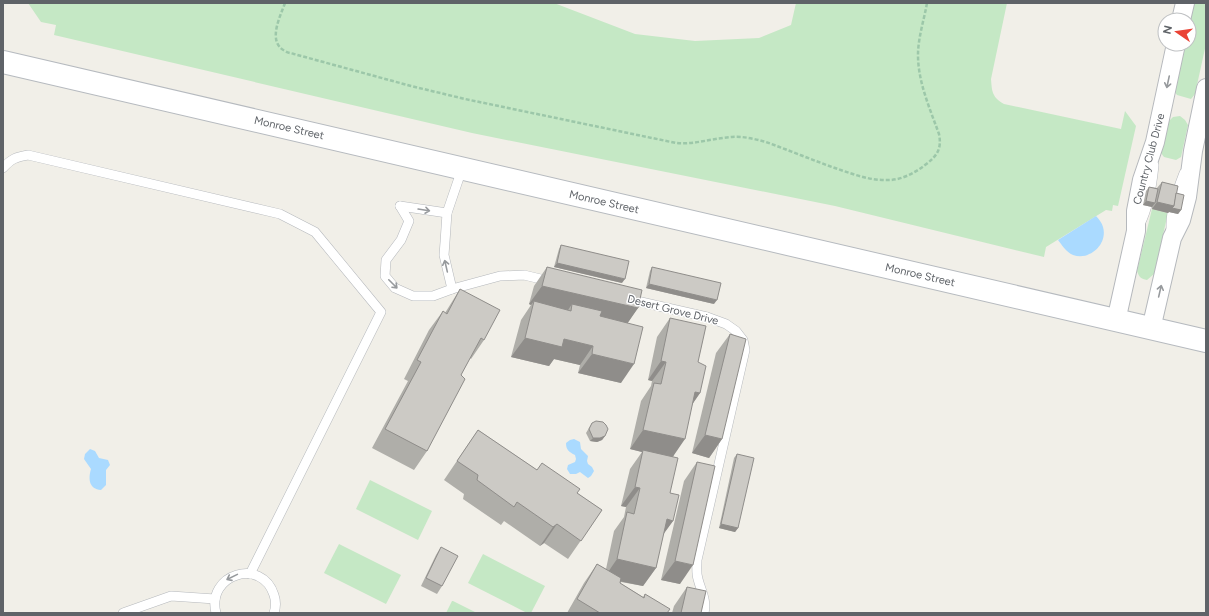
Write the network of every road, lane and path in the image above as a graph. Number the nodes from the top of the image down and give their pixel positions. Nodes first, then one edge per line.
1 (285, 3) edge
2 (927, 3) edge
3 (1174, 52) edge
4 (3, 62) edge
5 (1206, 88) edge
6 (3, 168) edge
7 (462, 168) junction
8 (447, 213) junction
9 (554, 282) edge
10 (452, 289) junction
11 (623, 298) edge
12 (1116, 321) junction
13 (1151, 329) junction
14 (1206, 342) edge
15 (250, 574) junction
16 (215, 599) junction
17 (278, 612) edge
18 (123, 613) edge
19 (216, 613) edge
20 (704, 613) edge

1 - 2 path
3 -> 12 street, Country Club Drive
4 - 7 main road, Monroe Street
13 -> 5 street
6 - 15 lane
7 - 8 lane
7 - 12 main road, Monroe Street
10 -> 8 lane
8 - 10 lane
9 - 10 lane
11 - 20 lane, Desert Grove Drive
12 - 13 main road, Monroe Street
13 - 14 main road, Monroe Street
15 -> 16 lane
15 - 17 lane
16 - 18 lane
16 - 19 lane

